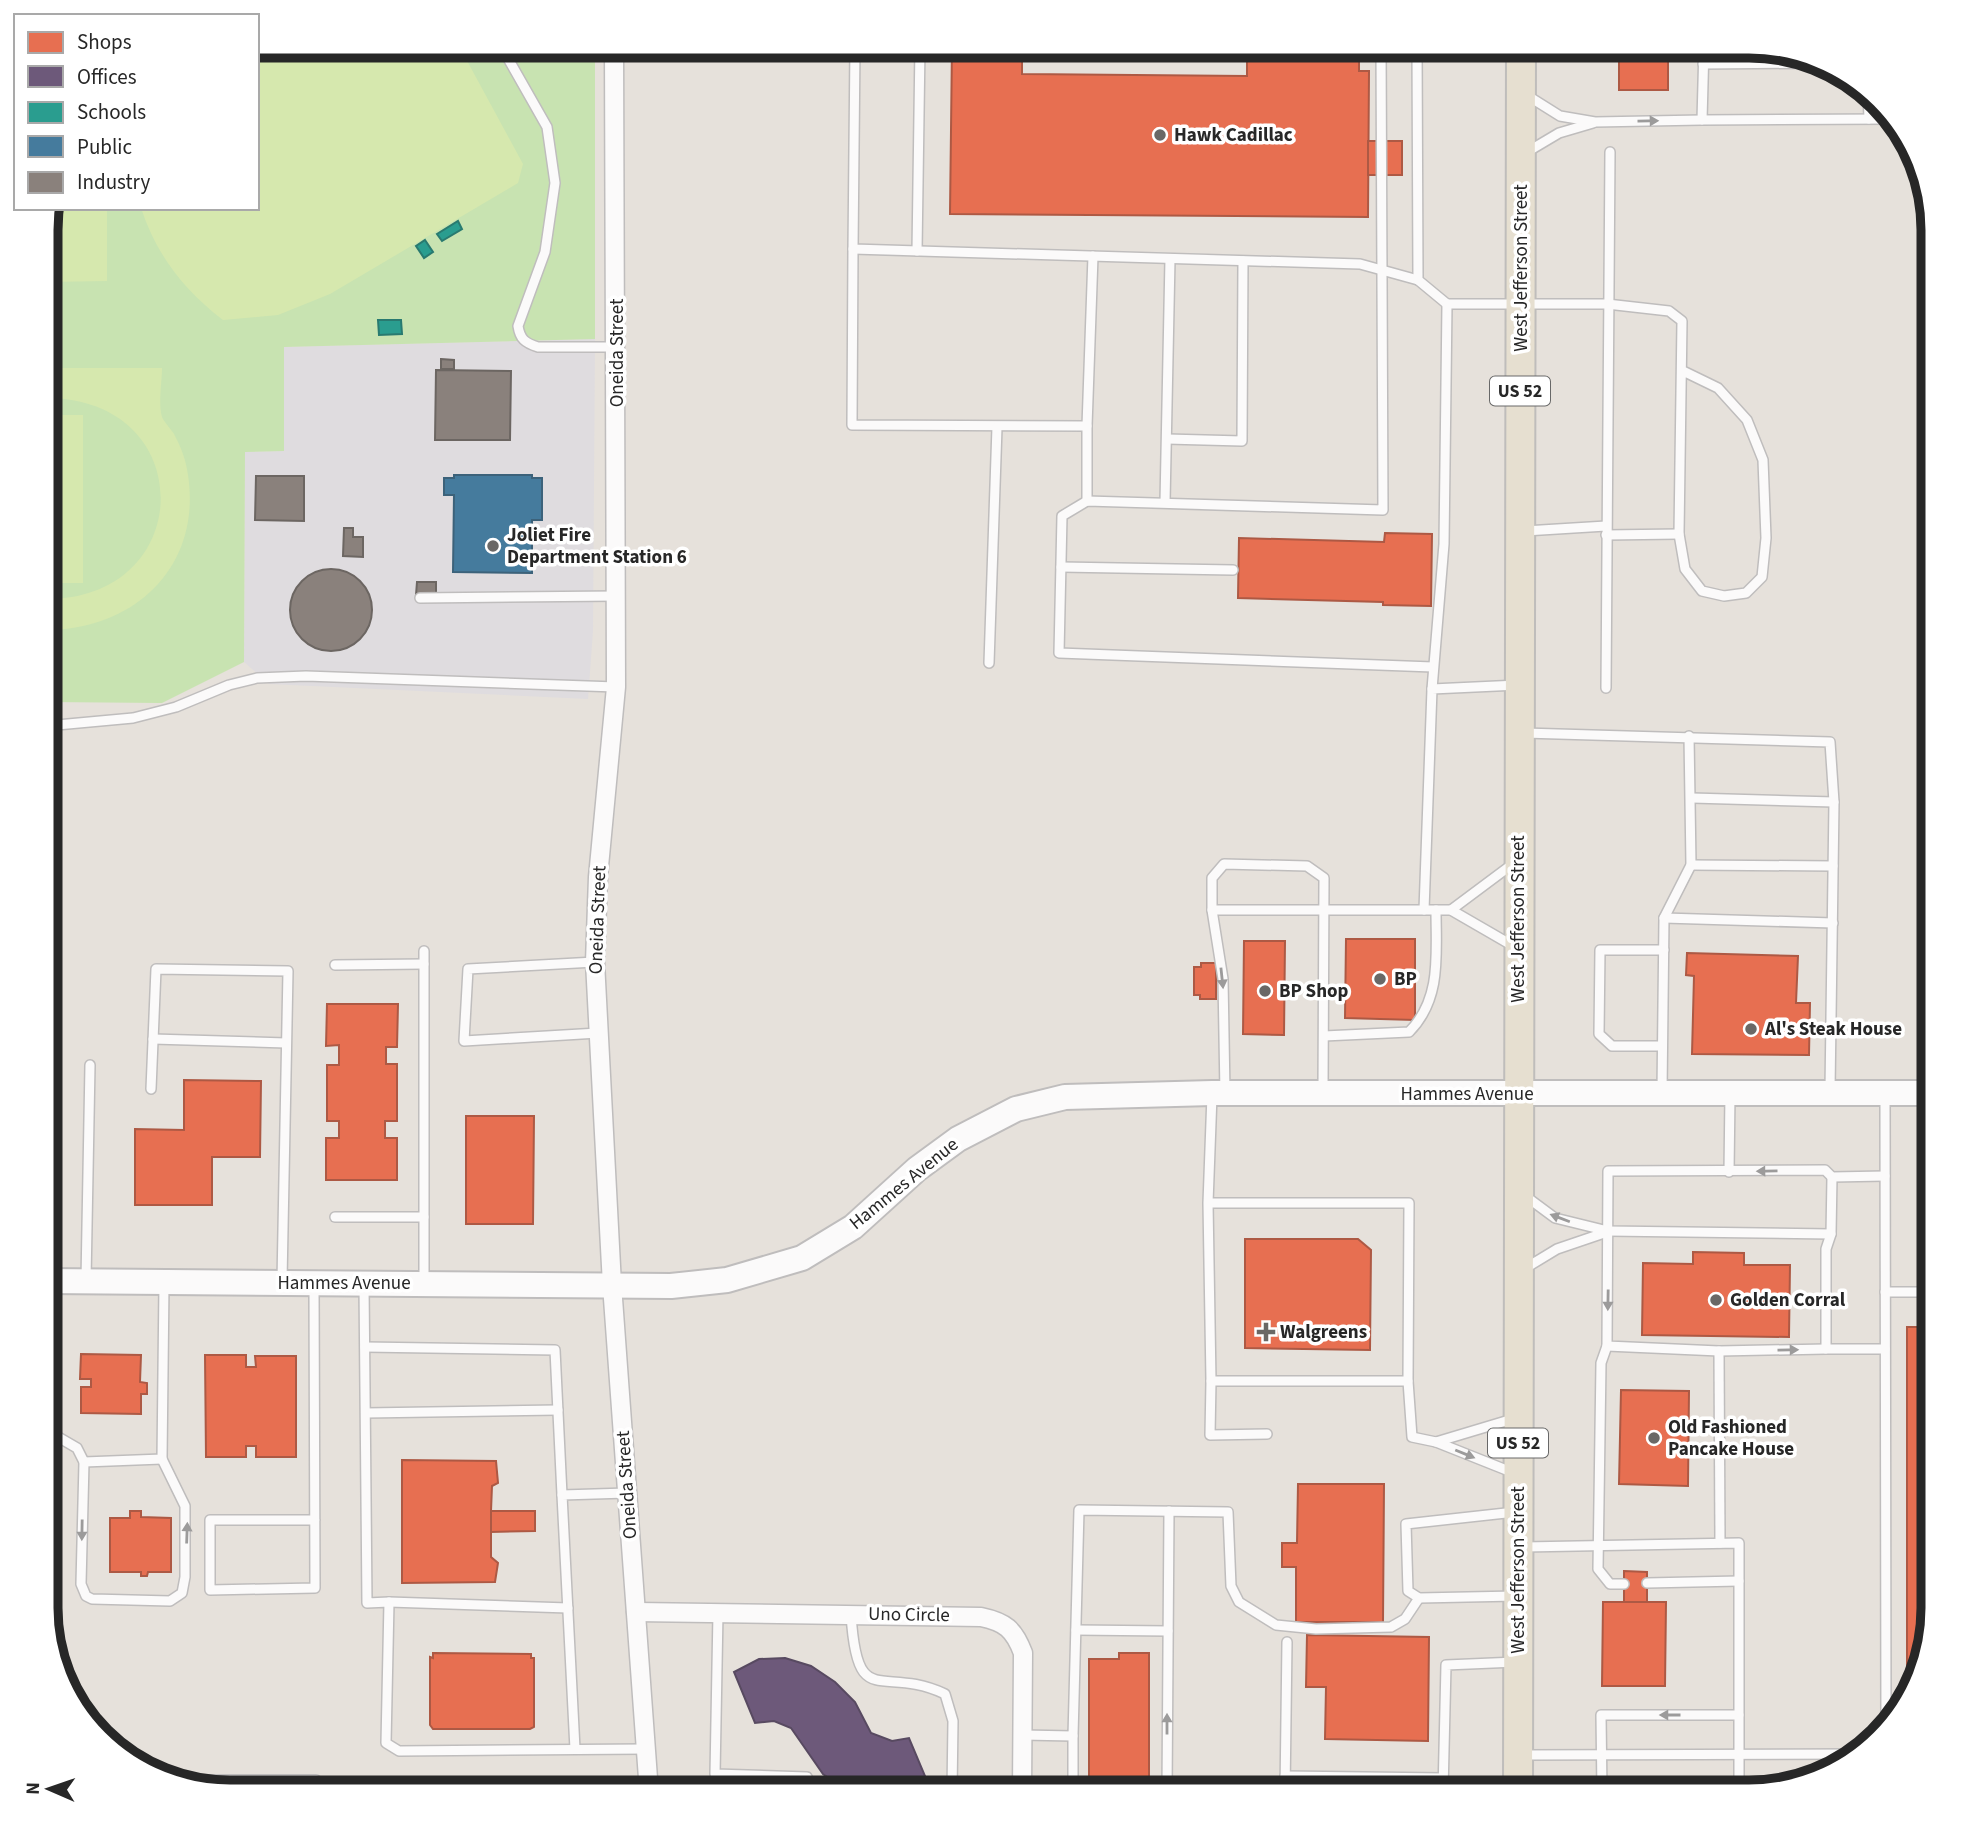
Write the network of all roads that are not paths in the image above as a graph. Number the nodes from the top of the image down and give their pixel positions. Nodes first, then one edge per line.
1 (508, 58) edge
2 (614, 58) edge
3 (855, 58) edge
4 (920, 58) edge
5 (1381, 58) edge
6 (1416, 58) edge
7 (1521, 58) edge
8 (1703, 58) edge
9 (1791, 63) edge
10 (1703, 64) junction
11 (1521, 91) junction
12 (1868, 106) edge
13 (1869, 119) junction
14 (1881, 119) edge
15 (1702, 120) junction
16 (1595, 122) junction
17 (1609, 152) dead end
18 (1521, 156) junction
19 (853, 249) junction
20 (918, 251) junction
21 (1093, 256) junction
22 (1170, 259) junction
23 (1244, 261) junction
24 (1382, 270) junction
25 (1418, 280) junction
26 (1447, 304) junction
27 (1607, 304) junction
28 (1521, 305) junction
29 (617, 347) junction
30 (1682, 370) junction
31 (1087, 426) junction
32 (997, 427) junction
33 (1167, 439) junction
34 (1087, 501) junction
35 (1166, 502) junction
36 (1520, 531) junction
37 (1606, 531) junction
38 (1679, 534) junction
39 (1060, 566) junction
40 (1233, 570) dead end
41 (617, 596) junction
42 (420, 598) dead end
43 (989, 663) dead end
44 (1433, 667) junction
45 (1520, 685) junction
46 (616, 687) junction
47 (1606, 688) dead end
48 (1432, 690) junction
49 (58, 725) edge
50 (1519, 733) junction
51 (1689, 736) junction
52 (1692, 798) junction
53 (1834, 802) junction
54 (1518, 860) junction
55 (1691, 865) junction
56 (1833, 866) junction
57 (1212, 910) junction
58 (1326, 910) junction
59 (1424, 910) junction
60 (1436, 910) junction
61 (1451, 910) junction
62 (1664, 918) junction
63 (1833, 923) junction
64 (1518, 948) junction
65 (1664, 950) junction
66 (424, 951) dead end
67 (595, 962) junction
68 (424, 964) junction
69 (335, 965) dead end
70 (598, 1033) junction
71 (1324, 1036) junction
72 (153, 1039) junction
73 (286, 1043) junction
74 (1662, 1046) junction
75 (90, 1065) dead end
76 (151, 1089) dead end
77 (1830, 1091) junction
78 (1885, 1091) junction
79 (1730, 1092) junction
80 (1921, 1092) edge
81 (1218, 1093) junction
82 (1323, 1093) junction
83 (1662, 1093) junction
84 (1518, 1094) junction
85 (1729, 1172) junction
86 (1885, 1175) junction
87 (1832, 1177) junction
88 (1518, 1191) junction
89 (1208, 1203) junction
90 (335, 1217) dead end
91 (424, 1217) junction
92 (1608, 1231) junction
93 (1831, 1234) junction
94 (1518, 1273) junction
95 (58, 1282) edge
96 (86, 1282) junction
97 (164, 1282) junction
98 (282, 1283) junction
99 (314, 1283) junction
100 (364, 1283) junction
101 (424, 1283) junction
102 (612, 1284) junction
103 (1885, 1292) junction
104 (1921, 1292) edge
105 (1607, 1346) junction
106 (365, 1347) junction
107 (1826, 1349) junction
108 (1885, 1349) junction
109 (1719, 1351) junction
110 (1211, 1381) junction
111 (1408, 1381) junction
112 (558, 1410) junction
113 (366, 1413) junction
114 (1518, 1418) junction
115 (1268, 1434) dead end
116 (58, 1437) edge
117 (1436, 1443) junction
118 (162, 1459) junction
119 (84, 1462) junction
120 (1518, 1475) junction
121 (628, 1493) junction
122 (562, 1495) junction
123 (1169, 1511) junction
124 (1518, 1511) junction
125 (314, 1520) junction
126 (1720, 1543) junction
127 (1598, 1546) junction
128 (1518, 1547) junction
129 (1739, 1581) junction
130 (1647, 1583) dead end
131 (1624, 1584) dead end
132 (1518, 1596) junction
133 (1419, 1598) junction
134 (390, 1602) junction
135 (568, 1608) junction
136 (636, 1612) junction
137 (718, 1613) junction
138 (851, 1615) junction
139 (1076, 1630) junction
140 (1168, 1631) junction
141 (1287, 1642) dead end
142 (1518, 1662) junction
143 (1886, 1712) edge
144 (1739, 1715) junction
145 (1023, 1735) junction
146 (1073, 1736) junction
147 (575, 1749) junction
148 (646, 1749) junction
149 (1840, 1754) edge
150 (1518, 1755) junction
151 (1601, 1755) junction
152 (1739, 1755) junction
153 (1285, 1776) junction
154 (1443, 1778) joint
155 (230, 1780) edge
156 (316, 1780) edge
157 (648, 1780) edge
158 (808, 1780) edge
159 (952, 1780) edge
160 (1023, 1780) edge
161 (1073, 1780) edge
162 (1167, 1780) edge
163 (1285, 1780) edge
164 (1518, 1780) edge
165 (1602, 1780) edge
166 (1739, 1780) edge

1 - 29 lane
2 - 29 street, Oneida Street
3 - 19 lane
4 - 20 lane
5 - 24 lane
6 - 25 lane
7 - 11 main road, West Jefferson Street / US 52
8 - 10 lane
9 - 10 lane
10 - 15 lane
11 - 16 lane
11 - 18 main road, West Jefferson Street / US 52
12 - 13 lane
13 - 14 lane
13 - 15 lane
16 -> 15 lane
16 - 18 lane
17 - 27 lane
18 - 28 main road, West Jefferson Street / US 52
19 - 20 lane
19 - 32 lane
20 - 21 lane
21 - 22 lane
21 - 31 lane
22 - 23 lane
22 - 33 lane
23 - 24 lane
23 - 33 lane
24 - 25 lane
24 - 35 lane
25 - 26 lane
26 - 28 lane
26 - 44 lane
27 - 28 lane
27 - 30 lane
27 - 37 lane
28 - 36 main road, West Jefferson Street / US 52
29 - 41 street, Oneida Street
30 - 38 lane
30 - 38 lane
31 - 32 lane
31 - 34 lane
32 - 43 lane
33 - 35 lane
34 - 35 lane
34 - 39 lane
36 - 37 lane
36 - 45 main road, West Jefferson Street / US 52
37 - 38 lane
37 - 47 lane
39 - 40 lane
39 - 44 lane
41 - 42 lane
41 - 46 street, Oneida Street
44 - 48 lane
45 - 48 lane
45 - 50 main road, West Jefferson Street / US 52
46 - 49 lane
46 - 67 street, Oneida Street
48 - 59 lane
50 - 51 lane
50 - 54 main road, West Jefferson Street / US 52
51 - 52 lane
51 - 53 lane
52 - 53 lane
52 - 55 lane
53 - 56 lane
54 - 61 lane
54 - 64 main road, West Jefferson Street / US 52
55 - 56 lane
55 - 62 lane
56 - 63 lane
57 - 58 lane
57 - 58 lane
57 -> 81 lane
58 - 59 lane
58 - 71 lane
59 - 60 lane
60 - 61 lane
60 - 71 lane
61 - 64 lane
62 - 63 lane
62 - 65 lane
63 - 77 lane
64 - 84 main road, West Jefferson Street / US 52
65 - 74 lane
65 - 74 lane
66 - 68 lane
67 - 70 street, Oneida Street
67 - 70 lane
68 - 69 lane
68 - 91 lane
70 - 102 street, Oneida Street
71 - 82 lane
72 - 73 lane
72 - 73 lane
72 - 76 lane
73 - 98 lane
74 - 83 lane
75 - 96 lane
77 - 78 street, Hammes Avenue
77 - 79 street, Hammes Avenue
78 - 80 street, Hammes Avenue
78 - 86 lane
79 - 83 street, Hammes Avenue
79 - 85 lane
81 - 82 street, Hammes Avenue
81 - 89 lane
81 - 102 street, Hammes Avenue
82 - 84 street, Hammes Avenue
83 - 84 street, Hammes Avenue
84 - 88 main road, West Jefferson Street / US 52
87 -> 85 lane
85 - 92 lane
86 - 87 lane
86 - 103 lane
87 - 93 lane
92 -> 88 lane
88 - 94 main road, West Jefferson Street / US 52
89 - 110 lane
89 - 111 lane
90 - 91 lane
91 - 101 lane
92 - 93 lane
92 - 94 lane
92 -> 105 lane
93 - 107 lane
94 - 114 main road, West Jefferson Street / US 52
95 - 96 street, Hammes Avenue
96 - 97 street, Hammes Avenue
97 - 98 street, Hammes Avenue
97 - 118 lane
98 - 99 street, Hammes Avenue
99 - 100 street, Hammes Avenue
99 - 125 lane
100 - 101 street, Hammes Avenue
100 - 106 lane
101 - 102 street, Hammes Avenue
102 - 121 street, Oneida Street
103 - 104 lane
103 - 108 lane
105 - 109 lane
105 - 127 lane
106 - 112 lane
106 - 113 lane
107 - 108 lane
109 -> 107 lane
108 - 143 lane
109 - 126 lane
110 - 111 lane
110 - 115 lane
111 - 117 lane
112 - 113 lane
112 - 122 lane
113 - 134 lane
114 - 117 lane
114 - 120 main road, West Jefferson Street / US 52
116 - 119 lane
117 -> 120 lane
118 - 119 lane
119 -> 118 lane
120 - 124 main road, West Jefferson Street / US 52
121 - 122 lane
121 - 136 street, Oneida Street
122 - 135 lane
123 - 133 lane
123 - 139 lane
123 - 140 lane
124 - 128 main road, West Jefferson Street / US 52
124 - 133 lane
125 - 125 lane
126 - 127 lane
126 - 129 lane
127 - 128 lane
127 - 131 lane
128 - 132 main road, West Jefferson Street / US 52
129 - 130 lane
129 - 144 lane
132 - 133 lane
132 - 142 main road, West Jefferson Street / US 52
134 - 135 lane
134 - 147 lane
135 - 147 lane
136 - 137 street, Uno Circle
136 - 148 street, Oneida Street
137 - 138 street, Uno Circle
137 - 158 lane
138 - 145 street, Uno Circle
138 - 159 lane
139 - 140 lane
139 - 146 lane
162 -> 140 lane
141 - 153 lane
142 - 150 main road, West Jefferson Street / US 52
142 - 154 lane
144 -> 151 lane
144 - 152 lane
145 - 146 lane
145 - 160 street, Uno Circle
146 - 161 lane
147 - 148 lane
148 - 157 street, Oneida Street
149 - 152 lane
150 - 151 lane
150 - 164 main road, West Jefferson Street / US 52
151 - 152 lane
151 - 165 lane
152 - 166 lane
153 - 154 lane
153 - 163 lane
155 - 156 lane

